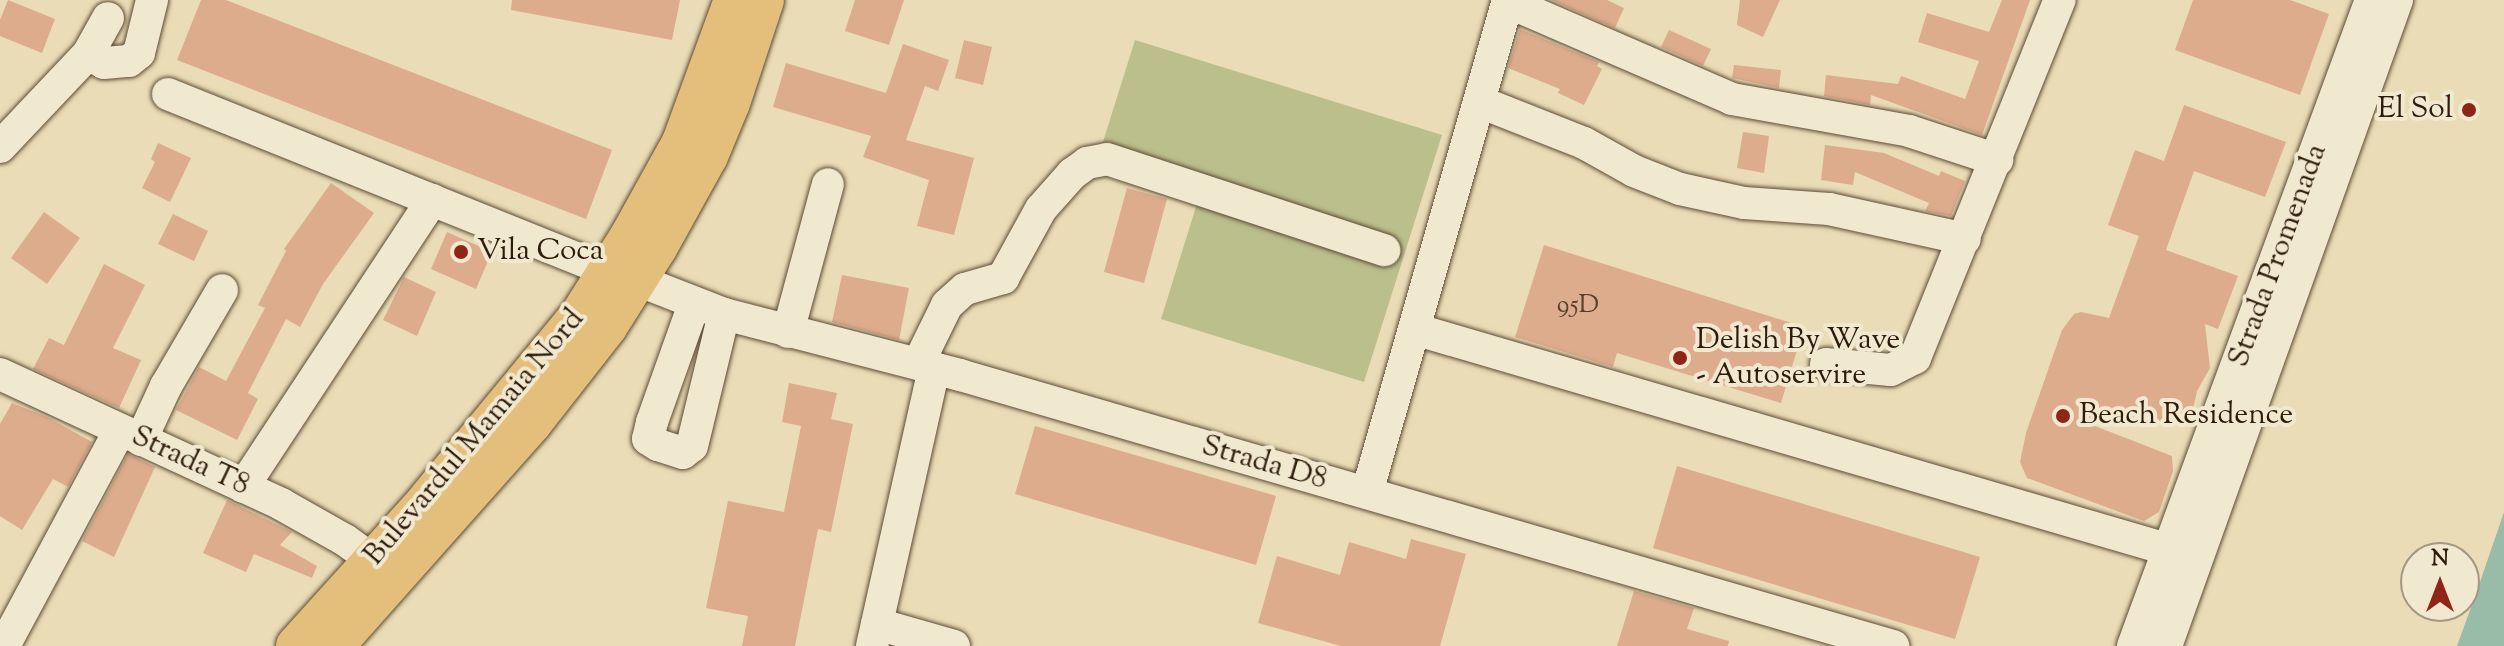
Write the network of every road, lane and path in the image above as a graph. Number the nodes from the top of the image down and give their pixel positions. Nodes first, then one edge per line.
1 (152, 0) edge
2 (734, 0) edge
3 (764, 0) edge
4 (2060, 0) edge
5 (2371, 0) edge
6 (2397, 0) edge
7 (1508, 1) edge
8 (108, 18) dead end
9 (88, 54) junction
10 (168, 94) dead end
11 (1480, 102) junction
12 (0, 147) edge
13 (1997, 160) junction
14 (828, 184) dead end
15 (432, 200) junction
16 (1965, 239) junction
17 (1384, 250) dead end
18 (623, 276) junction
19 (222, 290) dead end
20 (694, 304) junction
21 (724, 314) junction
22 (1414, 329) junction
23 (788, 332) junction
24 (1826, 364) dead end
25 (926, 366) junction
26 (0, 374) edge
27 (131, 435) junction
28 (243, 487) junction
29 (1367, 493) junction
30 (2170, 550) junction
31 (374, 561) junction
32 (875, 635) edge
33 (4, 646) edge
34 (296, 646) edge
35 (334, 646) edge
36 (954, 646) edge
37 (1893, 646) edge
38 (2133, 646) edge
39 (2166, 646) edge

1 - 9 street
2 - 18 main road, Bulevardul Mamaia Nord
3 - 18 main road, Bulevardul Mamaia Nord
4 - 13 street
5 - 30 street, Strada Promenada
6 - 39 street
7 - 11 street
7 - 13 street
8 - 9 street
9 - 12 street
10 - 15 street, Strada D8
11 - 16 street
11 - 22 street
13 - 16 street
14 - 23 street
15 - 18 street, Strada D8
15 - 28 street
16 - 24 street
17 - 25 street
18 - 20 street, Strada D8
18 - 31 main road, Bulevardul Mamaia Nord
18 - 35 main road, Bulevardul Mamaia Nord
19 - 27 street
20 - 21 street, Strada D8
20 - 21 street
21 - 23 street, Strada D8
22 - 29 street
22 - 30 street
23 - 25 street, Strada D8
25 - 29 street, Strada D8
25 - 32 street
26 - 27 street, Strada T8
27 - 28 street, Strada T8
27 - 33 street
28 - 31 street, Strada T8
29 - 37 street, Strada D8
30 - 38 street, Strada Promenada
31 - 34 main road, Bulevardul Mamaia Nord
32 - 36 street

